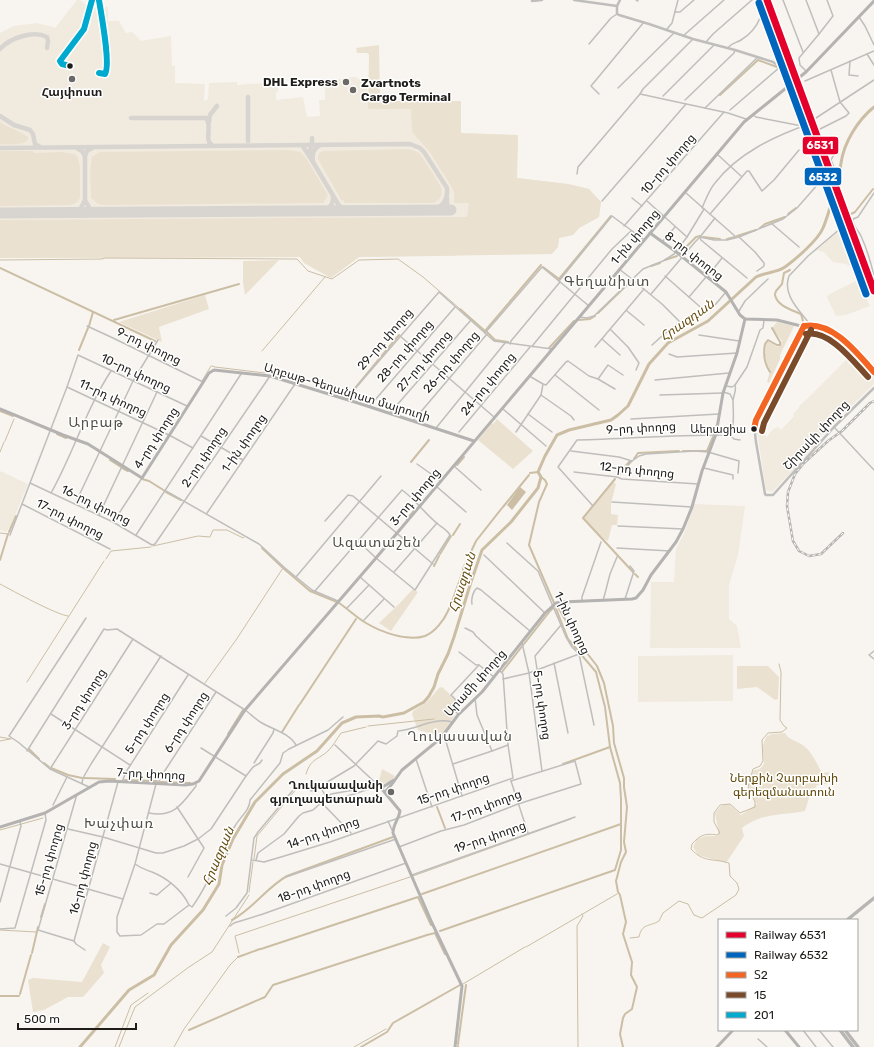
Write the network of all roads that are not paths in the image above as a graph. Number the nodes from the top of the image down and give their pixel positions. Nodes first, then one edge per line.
1 (542, 0) edge
2 (574, 0) edge
3 (620, 0) edge
4 (678, 0) edge
5 (694, 0) edge
6 (724, 0) edge
7 (752, 0) edge
8 (760, 0) edge
9 (783, 0) edge
10 (806, 0) edge
11 (827, 0) edge
12 (532, 1) dead end
13 (589, 1) edge
14 (874, 1) edge
15 (616, 6) junction
16 (675, 12) junction
17 (617, 14) junction
18 (762, 14) dead end
19 (859, 17) junction
20 (760, 18) dead end
21 (644, 22) junction
22 (666, 30) junction
23 (674, 33) junction
24 (818, 34) junction
25 (683, 36) junction
26 (693, 39) junction
27 (705, 43) junction
28 (589, 44) dead end
29 (714, 45) junction
30 (874, 45) edge
31 (728, 48) junction
32 (735, 50) junction
33 (874, 51) edge
34 (803, 52) junction
35 (867, 54) junction
36 (758, 57) junction
37 (850, 61) junction
38 (874, 65) edge
39 (780, 66) junction
40 (831, 70) junction
41 (806, 72) junction
42 (858, 76) dead end
43 (874, 80) edge
44 (805, 82) dead end
45 (792, 83) junction
46 (618, 88) dead end
47 (599, 94) dead end
48 (640, 94) junction
49 (663, 96) dead end
50 (685, 100) dead end
51 (840, 102) junction
52 (686, 104) junction
53 (705, 108) junction
54 (730, 110) dead end
55 (724, 112) junction
56 (751, 114) junction
57 (816, 118) dead end
58 (746, 119) junction
59 (809, 124) dead end
60 (802, 126) junction
61 (818, 130) dead end
62 (837, 149) dead end
63 (799, 150) dead end
64 (716, 154) junction
65 (731, 166) junction
66 (577, 174) dead end
67 (741, 176) junction
68 (685, 192) junction
69 (874, 193) edge
70 (632, 198) dead end
71 (602, 201) dead end
72 (647, 201) junction
73 (642, 206) junction
74 (703, 208) junction
75 (710, 214) junction
76 (664, 216) junction
77 (715, 218) junction
78 (848, 221) dead end
79 (771, 223) junction
80 (624, 226) junction
81 (676, 227) junction
82 (631, 231) junction
83 (650, 233) junction
84 (687, 237) junction
85 (700, 237) junction
86 (738, 237) junction
87 (644, 240) junction
88 (662, 242) junction
89 (799, 247) dead end
90 (675, 251) junction
91 (682, 257) junction
92 (722, 257) junction
93 (619, 270) junction
94 (757, 271) dead end
95 (665, 276) junction
96 (874, 276) edge
97 (707, 277) junction
98 (747, 278) dead end
99 (768, 278) dead end
100 (632, 279) junction
101 (560, 281) junction
102 (634, 281) dead end
103 (644, 290) junction
104 (726, 293) junction
105 (574, 294) junction
106 (650, 294) junction
107 (689, 297) junction
108 (455, 306) junction
109 (589, 306) junction
110 (627, 311) junction
111 (738, 311) junction
112 (706, 312) junction
113 (579, 317) junction
114 (745, 319) junction
115 (471, 320) junction
116 (764, 320) junction
117 (680, 322) junction
118 (644, 325) dead end
119 (88, 326) dead end
120 (806, 326) junction
121 (611, 330) junction
122 (486, 333) junction
123 (699, 335) dead end
124 (400, 336) junction
125 (602, 339) junction
126 (158, 340) dead end
127 (740, 342) junction
128 (505, 343) junction
129 (510, 344) junction
130 (652, 345) dead end
131 (532, 347) junction
132 (595, 347) dead end
133 (552, 350) junction
134 (417, 351) junction
135 (737, 353) junction
136 (669, 354) dead end
137 (148, 355) junction
138 (620, 355) dead end
139 (433, 364) junction
140 (212, 370) joint
141 (636, 370) dead end
142 (111, 371) junction
143 (242, 372) junction
144 (874, 372) edge
145 (729, 373) junction
146 (555, 375) junction
147 (623, 375) dead end
148 (270, 376) junction
149 (529, 376) junction
150 (449, 378) junction
151 (598, 379) junction
152 (655, 380) dead end
153 (133, 381) junction
154 (203, 382) junction
155 (295, 384) junction
156 (544, 384) junction
157 (734, 385) junction
158 (726, 386) junction
159 (67, 387) junction
160 (874, 388) edge
161 (615, 389) dead end
162 (157, 392) junction
163 (465, 392) junction
164 (723, 393) junction
165 (541, 395) junction
166 (660, 395) dead end
167 (95, 400) junction
168 (347, 400) junction
169 (733, 400) junction
170 (187, 406) junction
171 (481, 406) junction
172 (369, 407) junction
173 (502, 408) junction
174 (0, 409) edge
175 (599, 410) dead end
176 (119, 412) junction
177 (390, 414) junction
178 (528, 414) junction
179 (719, 414) junction
180 (494, 417) junction
181 (630, 419) dead end
182 (574, 420) dead end
183 (412, 421) junction
184 (143, 422) junction
185 (520, 425) junction
186 (834, 427) junction
187 (436, 428) junction
188 (50, 430) junction
189 (459, 432) dead end
190 (516, 432) dead end
191 (552, 432) dead end
192 (716, 434) junction
193 (169, 435) junction
194 (730, 435) junction
195 (201, 436) junction
196 (76, 440) junction
197 (475, 440) junction
198 (740, 440) dead end
199 (546, 446) dead end
200 (193, 448) junction
201 (221, 448) junction
202 (100, 451) junction
203 (570, 451) junction
204 (708, 452) junction
205 (243, 460) junction
206 (632, 461) junction
207 (417, 464) dead end
208 (122, 466) junction
209 (454, 466) junction
210 (702, 468) junction
211 (874, 470) edge
212 (574, 472) dead end
213 (738, 473) dead end
214 (381, 476) dead end
215 (617, 477) junction
216 (142, 478) junction
217 (733, 479) dead end
218 (441, 481) junction
219 (30, 484) junction
220 (698, 484) junction
221 (436, 486) junction
222 (481, 490) dead end
223 (166, 491) junction
224 (52, 493) junction
225 (185, 501) junction
226 (360, 501) junction
227 (612, 502) dead end
228 (22, 504) junction
229 (75, 504) junction
230 (419, 506) junction
231 (593, 506) dead end
232 (692, 507) junction
233 (466, 512) dead end
234 (207, 514) junction
235 (99, 516) junction
236 (379, 518) junction
237 (325, 521) dead end
238 (113, 522) junction
239 (437, 523) junction
240 (618, 526) dead end
241 (683, 529) junction
242 (397, 533) junction
243 (10, 535) dead end
244 (136, 535) junction
245 (359, 542) junction
246 (601, 542) dead end
247 (507, 543) dead end
248 (152, 545) joint
249 (415, 548) junction
250 (617, 548) dead end
251 (110, 550) dead end
252 (670, 551) junction
253 (484, 555) dead end
254 (617, 557) dead end
255 (376, 558) junction
256 (433, 564) junction
257 (630, 566) dead end
258 (394, 572) junction
259 (296, 577) junction
260 (360, 577) junction
261 (369, 585) junction
262 (315, 591) junction
263 (384, 599) junction
264 (603, 600) junction
265 (625, 600) junction
266 (582, 601) junction
267 (338, 602) junction
268 (472, 604) dead end
269 (553, 605) junction
270 (394, 607) dead end
271 (347, 608) dead end
272 (545, 613) junction
273 (86, 618) dead end
274 (364, 620) dead end
275 (561, 625) junction
276 (465, 628) dead end
277 (530, 631) junction
278 (133, 639) junction
279 (522, 642) junction
280 (874, 651) edge
281 (459, 652) dead end
282 (578, 654) junction
283 (161, 656) junction
284 (874, 659) edge
285 (506, 663) junction
286 (554, 663) junction
287 (479, 665) junction
288 (537, 670) junction
289 (500, 671) junction
290 (529, 673) junction
291 (188, 674) junction
292 (494, 677) junction
293 (504, 679) junction
294 (216, 691) junction
295 (475, 698) junction
296 (245, 710) junction
297 (51, 714) junction
298 (458, 715) junction
299 (342, 717) dead end
300 (452, 722) junction
301 (594, 726) dead end
302 (75, 729) junction
303 (274, 729) junction
304 (568, 733) dead end
305 (442, 736) junction
306 (296, 745) junction
307 (335, 745) dead end
308 (508, 745) junction
309 (102, 747) junction
310 (201, 748) dead end
311 (27, 751) junction
312 (492, 751) junction
313 (214, 757) junction
314 (416, 758) junction
315 (262, 760) dead end
316 (254, 763) dead end
317 (356, 764) junction
318 (453, 764) junction
319 (130, 765) junction
320 (50, 769) junction
321 (542, 771) junction
322 (246, 776) junction
323 (67, 777) junction
324 (512, 779) junction
325 (394, 780) junction
326 (120, 782) junction
327 (82, 783) junction
328 (157, 783) junction
329 (196, 783) junction
330 (377, 784) junction
331 (580, 784) joint
332 (90, 787) junction
333 (380, 787) junction
334 (321, 788) junction
335 (384, 792) junction
336 (78, 794) junction
337 (462, 796) junction
338 (326, 797) junction
339 (338, 799) dead end
340 (321, 802) junction
341 (518, 804) junction
342 (53, 805) dead end
343 (177, 807) junction
344 (432, 807) junction
345 (148, 813) junction
346 (45, 814) junction
347 (399, 817) junction
348 (575, 817) dead end
349 (388, 821) junction
350 (20, 822) junction
351 (0, 827) edge
352 (68, 829) junction
353 (393, 830) junction
354 (351, 833) junction
355 (528, 833) junction
356 (103, 837) junction
357 (198, 839) junction
358 (396, 839) junction
359 (399, 847) junction
360 (138, 848) junction
361 (252, 860) junction
362 (256, 861) junction
363 (406, 863) junction
364 (0, 864) edge
365 (135, 864) junction
366 (10, 867) junction
367 (30, 873) junction
368 (411, 876) junction
369 (188, 877) dead end
370 (286, 877) dead end
371 (53, 879) junction
372 (171, 883) junction
373 (89, 890) junction
374 (150, 893) dead end
375 (874, 898) edge
376 (123, 899) junction
377 (0, 902) edge
378 (189, 905) junction
379 (226, 916) dead end
380 (848, 919) edge
381 (230, 926) dead end
382 (0, 929) edge
383 (74, 941) junction
384 (85, 950) dead end
385 (733, 1031) edge
386 (786, 1031) edge
387 (804, 1031) edge
388 (820, 1031) edge
389 (841, 1031) edge
390 (846, 1031) edge
391 (758, 1039) dead end
392 (455, 1047) edge
393 (717, 1047) edge
394 (767, 1047) edge
395 (798, 1047) edge
396 (816, 1047) edge
397 (833, 1047) edge
398 (853, 1047) edge
399 (858, 1047) edge

1 - 12 street
2 - 13 street
3 - 15 street
4 - 16 street
5 - 16 street
6 - 25 street
7 - 27 street
8 - 18 street
9 - 34 street
10 - 24 street
11 - 24 street
13 - 15 street
14 - 19 main road, 1-ին փողոց
15 - 17 street
16 - 22 street
17 - 21 street
17 - 28 street
19 - 30 street
19 - 41 main road, 1-ին փողոց
20 - 31 street
21 - 22 street
21 - 47 street
22 - 23 street
23 - 25 street
23 - 46 street
24 - 34 street
25 - 26 street
26 - 27 street
26 - 48 street
27 - 29 street
29 - 31 street
29 - 49 street
31 - 32 street
32 - 36 street
32 - 50 street
33 - 35 street
34 - 41 street
35 - 37 street
35 - 38 street
36 - 39 street
36 - 53 street
37 - 40 street
37 - 42 street
39 - 45 street
39 - 54 street
40 - 44 street
40 - 51 street
41 - 45 main road, 1-ին փողոց
43 - 51 street
45 - 56 main road, 1-ին փողոց
48 - 52 street
48 - 66 street
51 - 57 street
51 - 61 street
52 - 53 street
52 - 71 street
53 - 55 street
55 - 58 street
55 - 72 street, 10-րդ փողոց
56 - 58 main road, 1-ին փողոց
56 - 60 street
58 - 64 main road, 1-ին փողոց
59 - 60 street
60 - 65 street
62 - 79 street
63 - 67 street
64 - 65 street
64 - 68 main road, 1-ին փողոց
65 - 67 street
65 - 74 street
67 - 75 street
68 - 74 street
68 - 76 main road, 1-ին փողոց
69 - 96 street
70 - 73 street
72 - 73 street, 10-րդ փողոց
72 - 76 street
73 - 80 street, 10-րդ փողոց
74 - 75 street
74 - 84 street
75 - 77 street
76 - 81 street
76 - 83 main road, 1-ին փողոց
77 - 85 street
77 - 86 street
78 - 120 street
79 - 86 street
79 - 89 street
80 - 82 street
80 - 101 street
81 - 84 street
81 - 88 street
82 - 87 street
82 - 105 street
83 - 87 main road, 1-ին փողոց
83 - 88 main road, 8-րդ փողոց
84 - 90 street
85 - 86 street
85 - 91 street
85 - 92 street
86 - 94 street
87 - 93 main road, 1-ին փողոց
88 - 90 main road, 8-րդ փողոց
90 - 91 main road, 8-րդ փողոց
90 - 100 street
91 - 95 street
91 - 97 main road, 8-րդ փողոց
92 - 97 street
92 - 98 street
93 - 100 street
93 - 109 main road, 1-ին փողոց
95 - 106 street
95 - 107 street
97 - 104 main road, 8-րդ փողոց
97 - 107 street
99 - 111 street
100 - 113 street
101 - 105 street
101 - 122 street, 26-րդ փողոց
101 - 129 street
102 - 103 street
103 - 106 street
103 - 110 street
104 - 111 main road, 8-րդ փողոց
104 - 112 street
105 - 109 street
105 - 131 street
106 - 117 street
107 - 112 street
108 - 115 street
108 - 124 street, 29-րդ փողոց
108 - 134 street, 28-րդ փողոց
109 - 113 main road, 1-ին փողոց
110 - 118 street
110 - 121 street
111 - 114 main road
112 - 117 street
113 - 133 main road, 1-ին փողոց
114 - 116 main road
114 - 127 main road
115 - 122 street
115 - 139 street, 27-րդ փողոց
116 - 120 main road
116 - 157 street
117 - 130 street
119 - 137 street, 9-րդ փողոց
120 - 144 main road
120 - 186 street, Շիրակի փողոց
121 - 125 street
121 - 141 street
122 - 128 street
122 - 150 street, 26-րդ փողոց
123 - 127 street
124 - 134 street
124 - 168 street, 29-րդ փողոց
125 - 132 street
125 - 138 street
126 - 137 street
127 - 135 main road
128 - 129 street
128 - 163 street
129 - 131 street
131 - 133 street
131 - 171 street, 24-րդ փողոց
133 - 149 main road, 1-ին փողոց
134 - 139 street
134 - 172 street, 28-րդ փողոց
135 - 136 street
135 - 145 main road
137 - 153 street
137 - 154 street, 9-րդ փողոց
139 - 150 street
139 - 177 street, 27-րդ փողոց
140 - 143 main road, Արբաթ-Գեղանիստ մայրուղի
140 - 154 main road, 4-րդ փողոց
142 - 153 street, 10-րդ փողոց
142 - 159 street, 10-րդ փողոց
142 - 167 street
143 - 148 main road, Արբաթ-Գեղանիստ մայրուղի
143 - 195 street
145 - 152 street
145 - 158 main road
146 - 151 street
146 - 156 street
146 - 175 street
147 - 151 street
148 - 155 main road, Արբաթ-Գեղանիստ մայրուղի
148 - 201 street, 2-րդ փողոց
149 - 156 street
149 - 173 main road, 1-ին փողոց
150 - 163 street
150 - 183 street, 26-րդ փողոց
151 - 161 street
153 - 162 street, 10-րդ փողոց
153 - 176 street
154 - 170 main road, 4-րդ փողոց
155 - 168 main road, Արբաթ-Գեղանիստ մայրուղի
155 - 205 street, 1-ին փողոց
156 - 165 street
157 - 158 street
157 - 169 street
158 - 164 main road
159 - 167 street, 11-րդ փողոց
159 - 188 street
160 - 186 street, Շիրակի փողոց
162 - 170 street, 10-րդ փողոց
162 - 184 street
163 - 171 street
163 - 187 street
164 - 166 street
164 - 169 street
164 - 179 main road
165 - 178 street
165 - 182 street
167 - 176 street, 11-րդ փողոց
167 - 196 street
168 - 172 main road, Արբաթ-Գեղանիստ մայրուղի
169 - 194 street
170 - 193 main road, 4-րդ փողոց
171 - 180 street
171 - 189 street, 24-րդ փողոց
172 - 177 main road, Արբաթ-Գեղանիստ մայրուղի
173 - 180 main road, 1-ին փողոց
173 - 185 street
174 - 188 main road, 4-րդ փողոց
176 - 184 street, 11-րդ փողոց
176 - 202 street
177 - 183 main road, Արբաթ-Գեղանիստ մայրուղի
178 - 185 street
178 - 191 street
179 - 181 street
179 - 192 main road
180 - 197 main road, 1-ին փողոց
183 - 187 main road, Արբաթ-Գեղանիստ մայրուղի
184 - 193 street, 11-րդ փողոց
184 - 208 street
185 - 190 street
185 - 199 street
186 - 211 street
187 - 197 main road, Արբաթ-Գեղանիստ մայրուղի
188 - 196 main road, 4-րդ փողոց
188 - 219 street
192 - 194 street, 9-րդ փողոց
192 - 203 street, 9-րդ փողոց
192 - 204 main road
193 - 200 street, 11-րդ փողոց
193 - 216 main road, 4-րդ փողոց
194 - 198 street, 9-րդ փողոց
195 - 200 street
195 - 201 street
196 - 202 main road, 4-րդ փողոց
196 - 224 street
197 - 209 main road, 3-րդ փողոց
200 - 223 street
201 - 205 street
201 - 225 street, 2-րդ փողոց
202 - 208 main road, 4-րդ փողոց
202 - 229 street
203 - 206 street
203 - 231 street
204 - 206 street
204 - 210 main road
204 - 213 street
205 - 234 street, 1-ին փողոց
206 - 215 street
207 - 218 street
208 - 216 main road, 4-րդ փողոց
208 - 235 street
209 - 218 main road, 3-րդ փողոց
209 - 222 street
210 - 217 street
210 - 220 main road
212 - 215 street, 12-րդ փողոց
214 - 226 street
215 - 220 street, 12-րդ փողոց
216 - 238 street
218 - 221 main road, 3-րդ փողոց
219 - 224 street, 16-րդ փողոց
219 - 228 street
220 - 232 main road
221 - 230 main road, 3-րդ փողոց
221 - 233 street
223 - 225 street
223 - 244 street
224 - 229 street, 16-րդ փողոց
225 - 234 street
225 - 248 street, 2-րդ փողոց
226 - 236 street
226 - 237 street
226 - 259 street
227 - 232 street
228 - 243 street
228 - 251 street, 17-րդ փողոց
229 - 235 street, 16-րդ փողոց
230 - 236 street
230 - 239 street
230 - 242 main road, 3-րդ փողոց
232 - 241 main road
234 - 259 street
235 - 238 street, 16-րդ փողոց
236 - 242 street
236 - 245 street
238 - 244 street, 16-րդ փողոց
239 - 249 street
239 - 256 street
240 - 241 street
241 - 252 main road
242 - 249 street
242 - 255 main road, 3-րդ փողոց
244 - 248 street, 16-րդ փողոց
245 - 255 street
245 - 262 street
246 - 266 street
247 - 269 street, 1-ին փողոց
249 - 256 street
249 - 258 street
250 - 252 street
252 - 265 main road
253 - 272 street
254 - 264 street
255 - 258 street
255 - 260 main road, 3-րդ փողոց
256 - 258 street
257 - 265 street
259 - 262 street
260 - 261 street
260 - 267 main road, 3-րդ փողոց
261 - 263 street
261 - 271 street
262 - 267 street
263 - 270 street
263 - 274 street
264 - 265 main road
264 - 266 main road
266 - 269 main road
267 - 296 main road, 3-րդ փողոց
268 - 277 street
269 - 272 main road, Արամի փողոց
269 - 275 street, 1-ին փողոց
272 - 277 main road, Արամի փողոց
273 - 311 street
275 - 282 street, 1-ին փողոց
275 - 288 street
276 - 285 street
277 - 279 main road, Արամի փողոց
278 - 283 street
278 - 297 street
278 - 302 street, 3-րդ փողոց
279 - 285 main road, Արամի փողոց
279 - 290 street, 5-րդ փողոց
280 - 284 street
281 - 287 street
282 - 286 street
282 - 301 street, 1-ին փողոց
283 - 291 street
283 - 309 street
285 - 289 main road, Արամի փողոց
286 - 288 street
286 - 304 street
287 - 292 street
287 - 298 street
288 - 290 street
289 - 292 main road, Արամի փողոց
289 - 293 street
290 - 293 street
290 - 321 street, 5-րդ փողոց
291 - 294 street
291 - 319 street, 5-րդ փողոց
292 - 295 main road, Արամի փողոց
293 - 308 street
294 - 296 street
294 - 328 street, 6-րդ փողոց
295 - 298 main road, Արամի փողոց
295 - 312 street
296 - 303 street
296 - 313 main road, 7-րդ փողոց
297 - 302 street
297 - 311 street
298 - 300 main road, Արամի փողոց
299 - 306 street
300 - 305 main road, Արամի փողոց
300 - 317 street
302 - 309 street
302 - 320 street, 3-րդ փողոց
303 - 306 street
303 - 316 street
305 - 314 main road, Արամի փողոց
305 - 318 street
306 - 378 street
307 - 317 street
308 - 312 street
308 - 324 street
309 - 319 street
309 - 327 street
310 - 313 street
311 - 320 street
312 - 318 street
313 - 322 street
313 - 329 main road, 7-րդ փողոց
314 - 325 main road, Արամի փողոց
314 - 344 street
315 - 322 street
317 - 330 street
317 - 334 street
318 - 337 street
319 - 326 street, 5-րդ փողոց
320 - 323 street
321 - 324 street, 15-րդ փողոց
321 - 331 street, 15-րդ փողոց
322 - 357 street
323 - 327 street
323 - 342 street
324 - 337 street, 15-րդ փողոց
324 - 341 street
325 - 333 main road, Արամի փողոց
325 - 335 main road, Արամի փողոց
326 - 328 main road, 7-րդ փողոց
326 - 332 main road, 7-րդ փողոց
326 - 356 street, 16-րդ փողոց
327 - 332 street
328 - 329 main road, 7-րդ փողոց
328 - 345 street
329 - 343 street
330 - 333 street
330 - 338 street
331 - 341 street, 17-րդ փողոց
332 - 336 main road, 7-րդ փողոց
333 - 335 main road
333 - 339 street
334 - 338 street
334 - 361 street
335 - 347 main road
336 - 346 main road, 7-րդ փողոց
336 - 352 street, 15-րդ փողոց
337 - 344 street, 15-րդ փողոց
338 - 340 street
340 - 354 street
340 - 362 street
341 - 355 street
341 - 359 street, 17-րդ փողոց
343 - 345 street
343 - 357 street
344 - 347 street, 15-րդ փողոց
345 - 360 street
346 - 350 main road, 7-րդ փողոց
346 - 367 street
347 - 349 street, 14-րդ փողոց
347 - 353 main road
348 - 355 street, 19-րդ փողոց
349 - 353 street
349 - 354 street, 14-րդ փողոց
350 - 351 main road, 7-րդ փողոց
350 - 366 street
352 - 356 street
352 - 371 street, 15-րդ փողոց
353 - 358 main road
354 - 362 street, 14-րդ փողոց
355 - 368 street, 19-րդ փողոց
356 - 360 street
356 - 373 street, 16-րդ փողոց
357 - 360 street
357 - 369 street
358 - 359 main road
358 - 370 street
359 - 363 main road
360 - 365 street
361 - 362 street, 14-րդ փողոց
361 - 379 street
363 - 368 main road
363 - 381 street, 18-րդ փողոց
364 - 366 street
365 - 372 street
365 - 376 street
366 - 367 street
366 - 377 street
367 - 371 street
367 - 382 street
368 - 392 main road
371 - 373 street
371 - 383 street, 15-րդ փողոց
372 - 374 street
372 - 378 street
373 - 376 street
373 - 383 street, 16-րդ փողոց
375 - 380 main road
376 - 378 street
383 - 384 street
385 - 393 main road
386 - 395 main road
387 - 396 street
388 - 397 street
389 - 398 main road
390 - 399 main road
391 - 394 street

